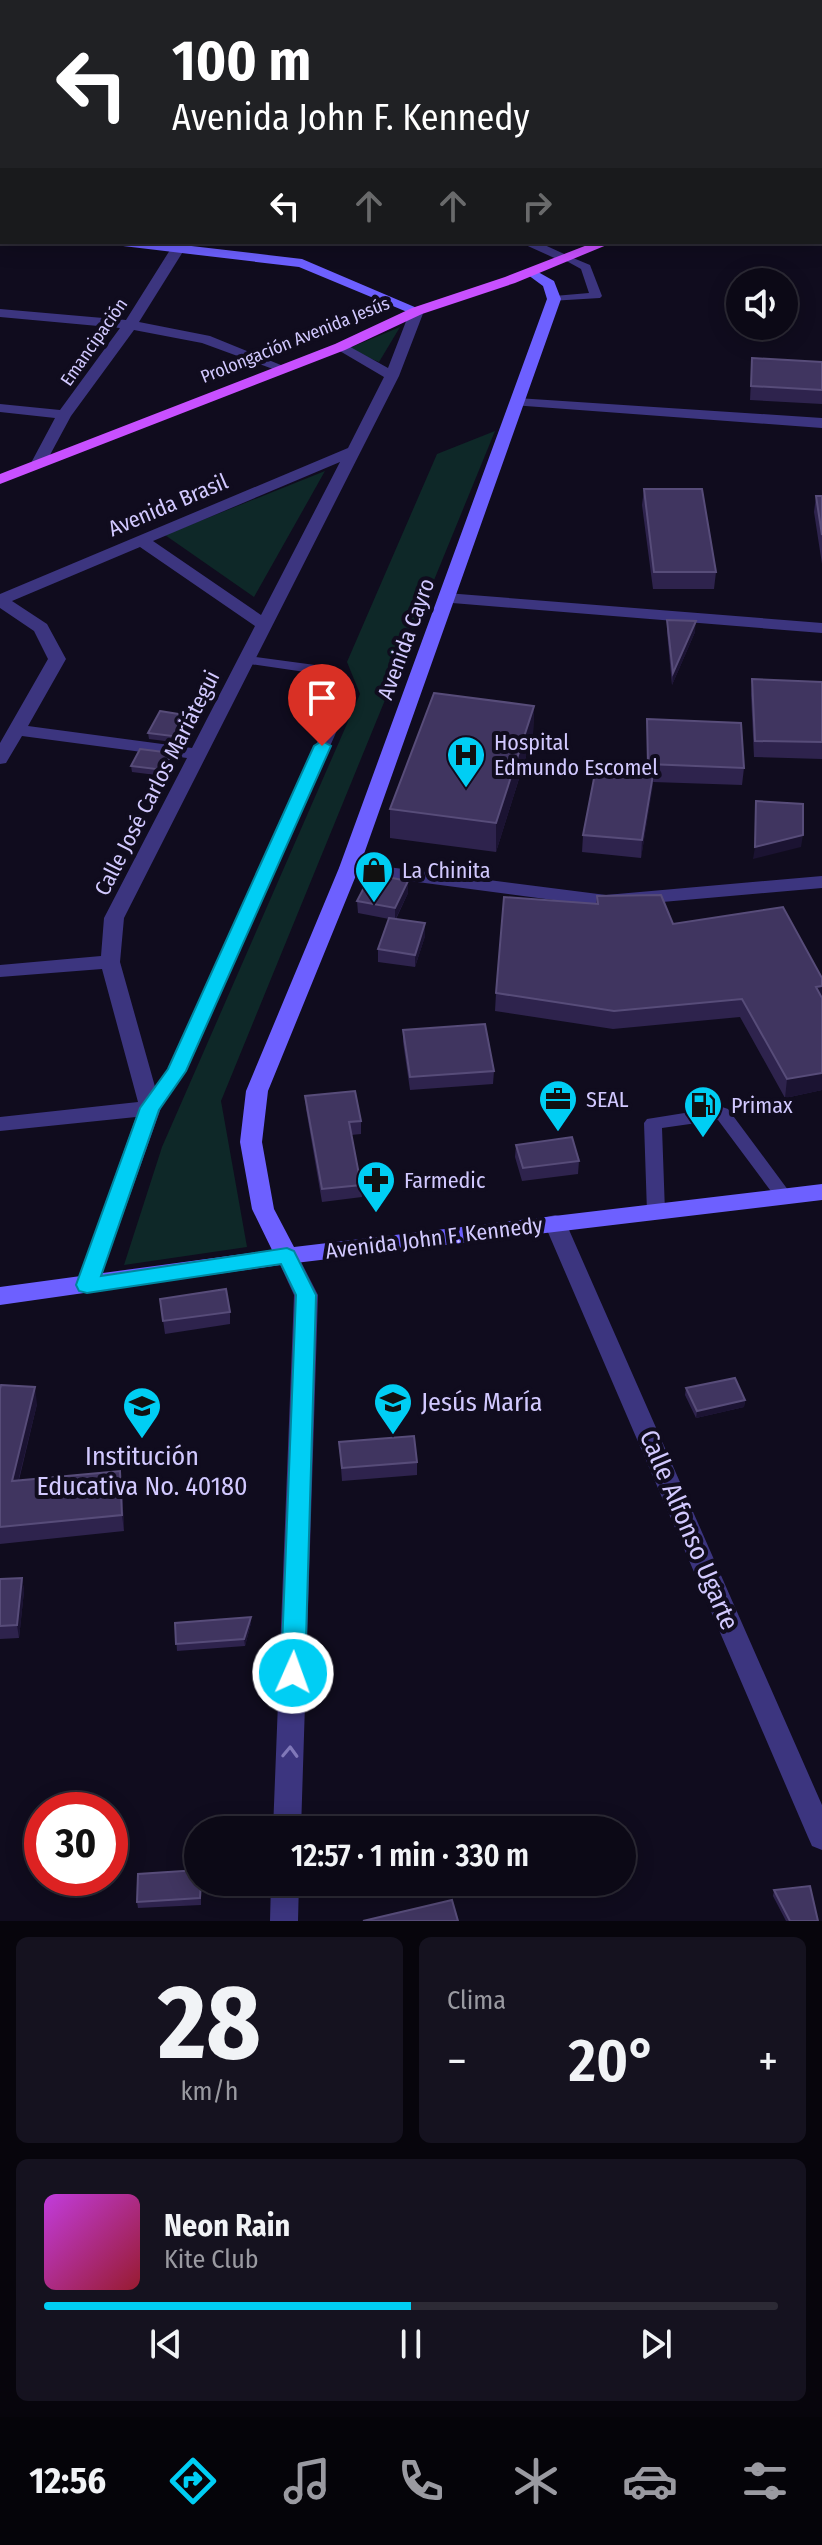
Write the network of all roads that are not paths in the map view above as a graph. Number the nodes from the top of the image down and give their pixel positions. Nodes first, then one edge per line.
1 (180, 244) edge
2 (531, 244) edge
3 (602, 244) edge
4 (566, 258) junction
5 (531, 272) junction
6 (554, 299) junction
7 (417, 311) junction
8 (0, 313) edge
9 (130, 325) junction
10 (340, 347) junction
11 (281, 368) junction
12 (392, 376) junction
13 (517, 402) junction
14 (0, 408) edge
15 (64, 415) junction
16 (822, 423) edge
17 (353, 451) junction
18 (39, 463) junction
19 (0, 479) edge
20 (141, 540) junction
21 (446, 598) junction
22 (0, 600) edge
23 (265, 625) junction
24 (822, 628) edge
25 (248, 660) junction
26 (13, 726) edge
27 (197, 754) junction
28 (0, 759) edge
29 (349, 868) junction
30 (822, 882) edge
31 (110, 962) junction
32 (0, 971) edge
33 (150, 1108) junction
34 (0, 1124) edge
35 (822, 1192) edge
36 (785, 1198) junction
37 (656, 1212) junction
38 (555, 1223) junction
39 (287, 1256) junction
40 (87, 1285) junction
41 (0, 1296) edge
42 (287, 1816) edge
43 (822, 1837) edge
44 (285, 1896) edge
45 (284, 1921) edge

1 - 7 main road
1 - 9 street, Emancipación
2 - 4 street
3 - 4 main road, Prolongación Avenida Jesús
4 - 5 main road, Prolongación Avenida Jesús
4 - 6 lane
5 - 6 main road
5 - 7 main road, Prolongación Avenida Jesús
6 - 13 main road, Avenida Cayro
7 - 10 main road, Prolongación Avenida Jesús
7 - 12 street, Calle José Carlos Mariátegui
8 - 9 street
9 - 11 street
9 - 15 street, Emancipación
10 - 11 main road, Prolongación Avenida Jesús
10 - 12 street
11 - 18 main road, Prolongación Avenida Jesús
12 - 17 street, Calle José Carlos Mariátegui
13 - 16 street
13 - 21 main road, Avenida Cayro
14 - 15 street
15 - 18 street, Emancipación
17 - 20 street, Avenida Brasil
17 - 23 street, Calle José Carlos Mariátegui
18 - 19 main road, Prolongación Avenida Jesús
20 - 22 street, Avenida Brasil
20 - 23 street
21 - 24 street
21 - 29 main road, Avenida Cayro
22 - 26 street
23 - 25 street, Calle José Carlos Mariátegui
25 - 27 street, Calle José Carlos Mariátegui
25 - 33 lane
26 - 27 street
26 - 28 street
27 - 31 street, Calle José Carlos Mariátegui
29 - 30 street
29 - 39 main road, Avenida Cayro
31 - 32 street
31 - 33 street, Calle José Carlos Mariátegui
33 - 34 street
33 - 40 street
35 - 36 main road, Avenida John F. Kennedy
36 - 37 main road, Avenida John F. Kennedy
36 - 37 lane
37 - 38 main road, Avenida John F. Kennedy
38 - 39 main road, Avenida John F. Kennedy
38 - 43 street, Calle Alfonso Ugarte
39 - 40 main road, Avenida John F. Kennedy
42 -> 39 street
40 - 41 main road, Avenida John F. Kennedy
44 - 45 street

